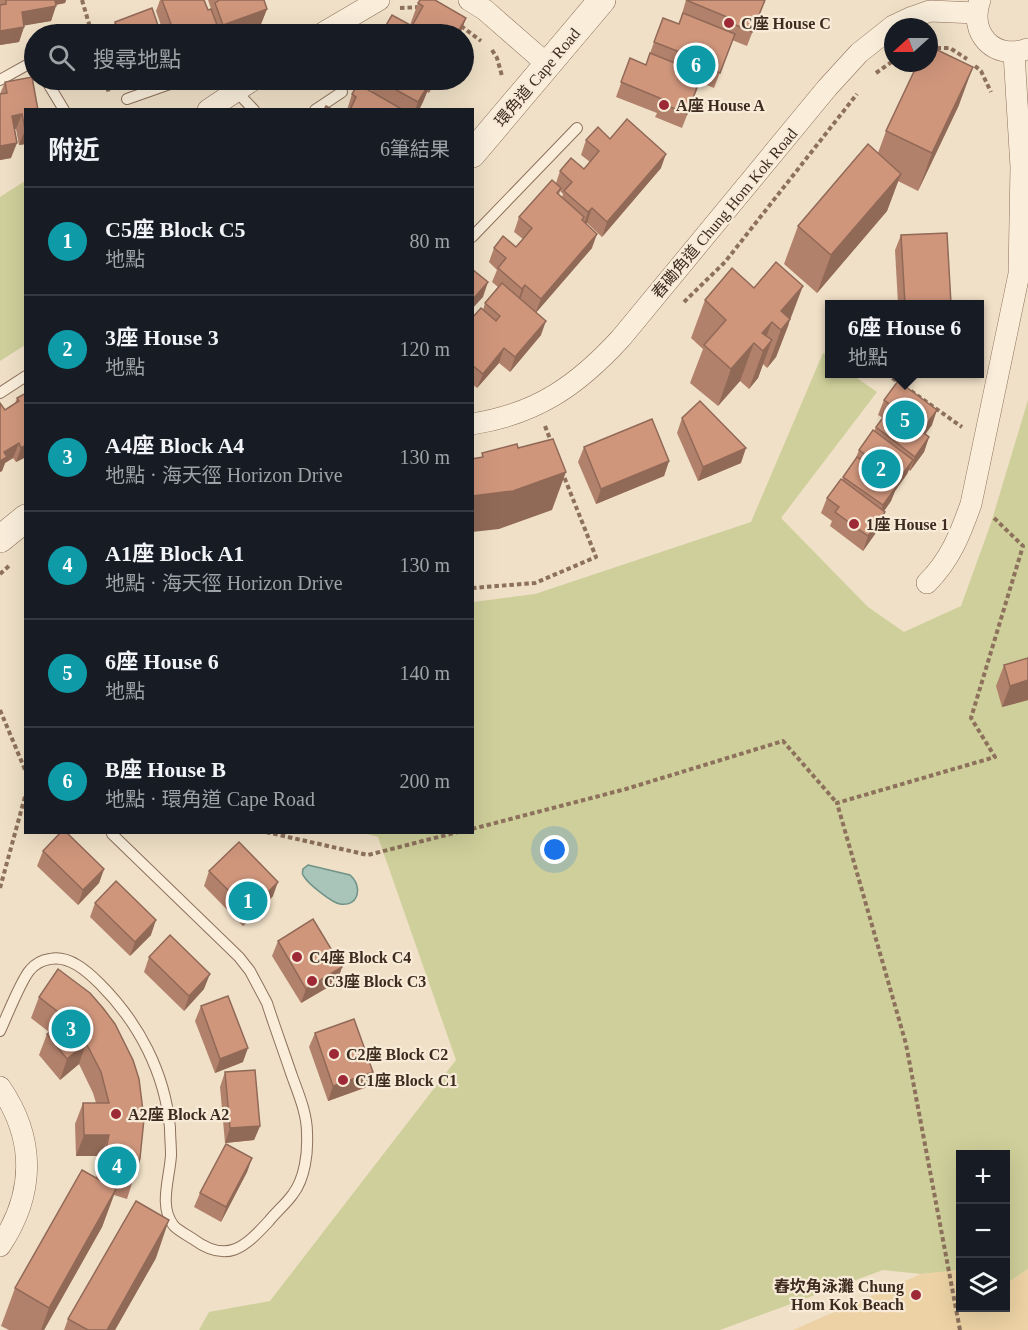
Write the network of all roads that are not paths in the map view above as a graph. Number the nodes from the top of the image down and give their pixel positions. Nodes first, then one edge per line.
1 (602, 0) edge
2 (482, 3) edge
3 (389, 4) edge
4 (978, 6) edge
5 (344, 24) edge
6 (1021, 50) edge
7 (548, 64) junction
8 (24, 67) edge
9 (0, 80) edge
10 (52, 90) edge
11 (153, 90) edge
12 (238, 90) edge
13 (247, 90) edge
14 (342, 92) dead end
15 (127, 99) dead end
16 (63, 108) edge
17 (211, 108) edge
18 (253, 108) edge
19 (318, 108) edge
20 (577, 128) dead end
21 (474, 152) edge
22 (474, 235) edge
23 (24, 377) edge
24 (0, 393) edge
25 (474, 424) edge
26 (24, 520) edge
27 (0, 539) edge
28 (927, 584) dead end
29 (112, 834) edge
30 (0, 1031) edge
31 (0, 1087) edge
32 (0, 1246) edge

1 - 7 street, 環角道 Cape Road
2 - 7 street
3 - 5 street
4 - 6 street, 舂磡角道 Chung Hom Kok Road
4 - 25 street, 舂磡角道 Chung Hom Kok Road
6 - 28 street, 舂磡角道 Chung Hom Kok Road
7 - 21 street, 環角道 Cape Road
8 - 9 lane
10 - 16 lane
11 - 15 lane
12 - 17 street
13 - 18 lane
14 - 19 lane
20 - 22 lane
23 - 24 lane
26 - 27 street
29 - 30 lane
31 - 32 street

